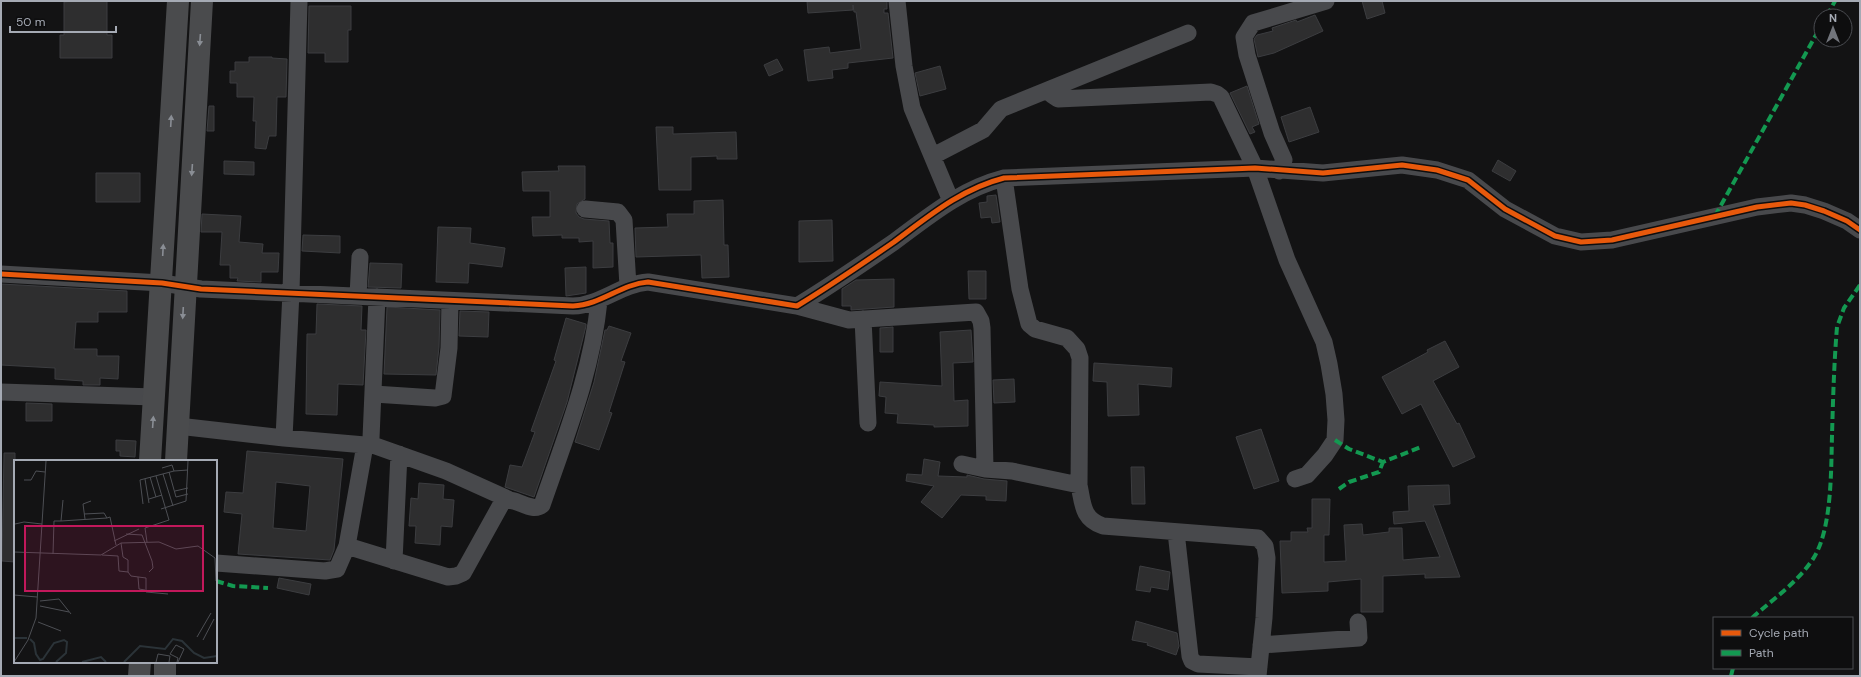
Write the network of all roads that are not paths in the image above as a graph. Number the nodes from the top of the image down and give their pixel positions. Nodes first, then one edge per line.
1 (178, 1) edge
2 (202, 1) edge
3 (299, 1) edge
4 (897, 1) edge
5 (1326, 1) edge
6 (1188, 33) dead end
7 (1051, 89) junction
8 (933, 156) junction
9 (1255, 168) junction
10 (1279, 171) junction
11 (1004, 178) junction
12 (951, 201) junction
13 (585, 209) dead end
14 (1860, 230) edge
15 (360, 257) dead end
16 (1, 274) edge
17 (162, 283) junction
18 (628, 286) junction
19 (185, 287) junction
20 (291, 292) junction
21 (358, 296) junction
22 (377, 297) junction
23 (450, 301) junction
24 (599, 301) junction
25 (797, 306) junction
26 (863, 319) junction
27 (1, 392) edge
28 (374, 394) junction
29 (154, 397) junction
30 (868, 423) dead end
31 (178, 426) junction
32 (284, 438) junction
33 (367, 444) junction
34 (399, 454) junction
35 (150, 460) edge
36 (176, 460) edge
37 (962, 464) dead end
38 (985, 468) junction
39 (1295, 479) dead end
40 (1079, 485) junction
41 (508, 499) junction
42 (1176, 532) junction
43 (347, 546) junction
44 (394, 561) junction
45 (217, 563) edge
46 (1358, 622) dead end
47 (1261, 645) junction
48 (140, 663) edge
49 (165, 663) edge
50 (1258, 671) edge
51 (139, 676) edge
52 (165, 676) edge

17 -> 1 highway
2 -> 19 highway
3 - 20 street
4 - 8 street
5 - 10 street
6 - 7 street
7 - 8 street
7 - 9 street
8 - 12 street
9 - 10 street
9 - 11 street
9 - 39 street
10 - 14 street
11 - 12 street
11 - 40 street
12 - 25 street
13 - 18 street
15 - 21 street
16 - 17 street
17 - 19 street
17 - 29 highway
18 - 24 street
18 - 25 street
19 - 20 street
19 -> 31 highway
20 - 21 street
20 - 32 street
21 - 22 street
22 - 23 street
22 - 28 street
23 - 24 street
23 - 28 street
24 - 41 street
25 - 26 street
26 - 30 street
26 - 38 street
27 - 29 street
28 - 33 street
35 -> 29 highway
31 - 32 street
31 - 36 highway
32 - 33 street
33 - 34 street
33 - 43 street
34 - 41 street
34 - 44 street
37 - 38 street
38 - 40 street
40 - 42 street
41 - 44 street
42 - 47 street
42 - 50 street
43 - 44 street
43 - 45 street
46 - 47 street
47 - 50 street
48 - 51 highway
49 - 52 highway

